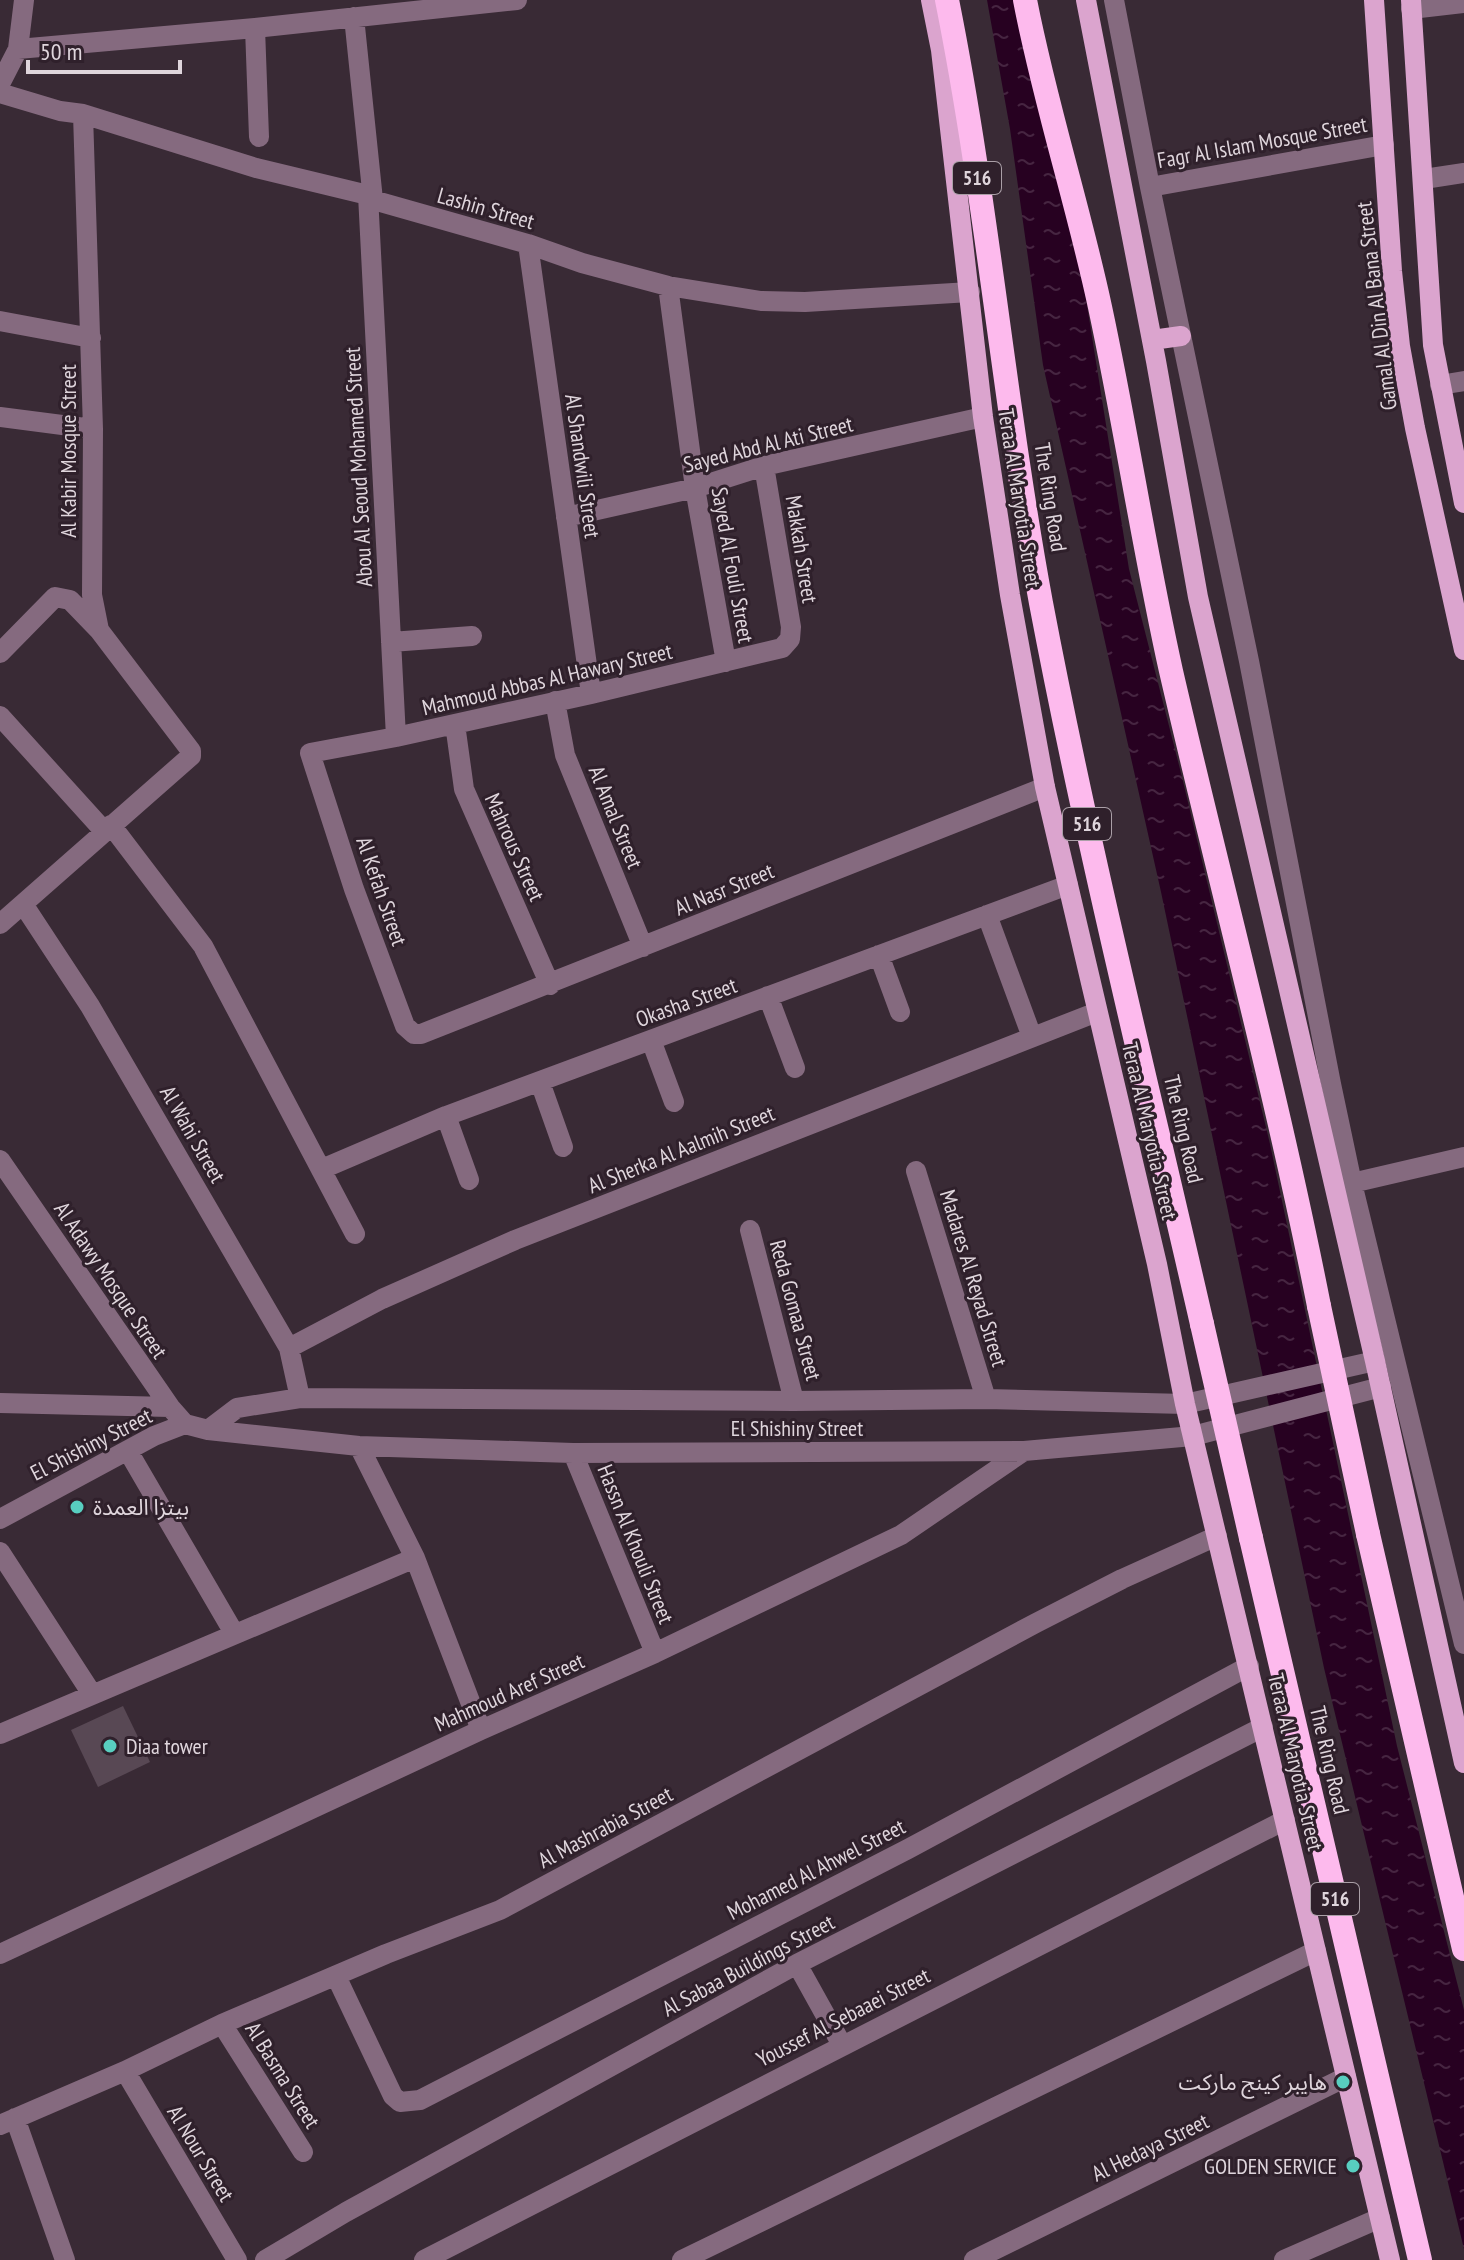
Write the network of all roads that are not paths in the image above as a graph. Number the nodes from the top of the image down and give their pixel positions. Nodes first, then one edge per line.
1 (24, 0) edge
2 (517, 0) edge
3 (931, 0) edge
4 (947, 0) edge
5 (1025, 0) edge
6 (1086, 0) edge
7 (1114, 0) edge
8 (1374, 0) edge
9 (1464, 3) edge
10 (1411, 5) edge
11 (354, 17) junction
12 (255, 28) junction
13 (9, 55) edge
14 (0, 84) edge
15 (0, 93) edge
16 (83, 114) junction
17 (259, 137) dead end
18 (1384, 145) junction
19 (1464, 173) edge
20 (1424, 179) junction
21 (1150, 187) junction
22 (370, 198) junction
23 (528, 244) junction
24 (668, 286) junction
25 (970, 292) junction
26 (0, 321) edge
27 (1181, 336) junction
28 (91, 338) junction
29 (1152, 340) junction
30 (1464, 381) edge
31 (1440, 385) junction
32 (0, 417) edge
33 (983, 417) junction
34 (93, 429) junction
35 (764, 466) junction
36 (695, 488) junction
37 (1464, 503) edge
38 (566, 517) junction
39 (99, 630) junction
40 (472, 636) dead end
41 (790, 639) joint
42 (391, 642) junction
43 (1464, 650) edge
44 (0, 653) edge
45 (726, 662) junction
46 (591, 694) junction
47 (555, 701) junction
48 (0, 716) edge
49 (455, 724) junction
50 (396, 737) junction
51 (310, 753) joint
52 (1045, 787) junction
53 (108, 828) junction
54 (1068, 885) junction
55 (23, 904) junction
56 (987, 915) junction
57 (0, 924) edge
58 (643, 947) junction
59 (879, 955) junction
60 (550, 985) junction
61 (768, 996) junction
62 (900, 1012) dead end
63 (1097, 1012) junction
64 (421, 1034) joint
65 (1032, 1037) junction
66 (651, 1040) junction
67 (795, 1068) dead end
68 (540, 1082) junction
69 (674, 1102) dead end
70 (446, 1116) junction
71 (563, 1147) dead end
72 (1464, 1157) edge
73 (0, 1160) edge
74 (322, 1169) junction
75 (916, 1171) dead end
76 (469, 1180) dead end
77 (1352, 1183) junction
78 (750, 1230) dead end
79 (355, 1234) dead end
80 (289, 1348) junction
81 (1369, 1363) junction
82 (1375, 1389) junction
83 (300, 1398) junction
84 (3, 1399) edge
85 (986, 1399) junction
86 (794, 1401) junction
87 (1194, 1402) junction
88 (1142, 1403) junction
89 (170, 1407) junction
90 (185, 1424) junction
91 (208, 1430) junction
92 (1201, 1434) junction
93 (1148, 1440) junction
94 (359, 1446) junction
95 (128, 1451) junction
96 (1024, 1451) junction
97 (573, 1453) junction
98 (0, 1519) edge
99 (1217, 1536) junction
100 (0, 1552) edge
101 (415, 1558) junction
102 (234, 1633) junction
103 (1464, 1644) edge
104 (655, 1653) junction
105 (1249, 1666) junction
106 (92, 1694) junction
107 (1263, 1727) junction
108 (481, 1730) junction
109 (0, 1734) edge
110 (1464, 1763) edge
111 (1285, 1820) junction
112 (1464, 1949) edge
113 (1316, 1951) junction
114 (0, 1954) edge
115 (797, 1964) junction
116 (336, 1976) junction
117 (222, 2024) junction
118 (842, 2045) junction
119 (125, 2071) junction
120 (1346, 2077) junction
121 (8, 2121) edge
122 (303, 2152) dead end
123 (1380, 2218) junction
124 (977, 2259) edge
125 (65, 2260) edge
126 (237, 2260) edge
127 (265, 2260) edge
128 (424, 2260) edge
129 (682, 2260) edge
130 (1284, 2260) edge
131 (1390, 2260) edge
132 (1420, 2260) edge

1 - 13 street
2 - 11 street
3 - 25 main road, Teraa Al Maryotia Street
4 - 132 highway, The Ring Road / 516, bridge
5 - 112 highway, bridge
6 - 29 main road
7 - 21 street
8 - 18 main road, Gamal Al Din Al Bana Street
9 - 10 street
10 - 20 main road
11 - 12 street
11 - 22 street, Abou Al Seoud Mohamed Street
12 - 13 street
12 - 17 street
13 - 14 street
15 - 16 street, Lashin Street
16 - 22 street, Lashin Street
16 - 28 street, Al Kabir Mosque Street
18 - 21 street, Fagr Al Islam Mosque Street
18 - 43 main road, Gamal Al Din Al Bana Street
19 - 20 street
20 - 31 main road
21 - 27 street
22 - 23 street, Lashin Street
22 - 42 street, Abou Al Seoud Mohamed Street
23 - 24 street, Lashin Street
23 - 38 street, Al Shandwili Street
24 - 25 street, Lashin Street
24 - 36 street, Sayed Al Fouli Street
25 - 33 main road, Teraa Al Maryotia Street
26 - 28 street
27 - 29 main road
27 - 77 street
28 - 34 street, Al Kabir Mosque Street
29 - 81 main road
30 - 31 street
31 - 37 main road
32 - 34 street
33 - 35 street, Sayed Abd Al Ati Street
33 - 52 main road, Teraa Al Maryotia Street
34 - 39 street, Al Kabir Mosque Street
35 - 36 street, Sayed Abd Al Ati Street
35 - 41 street, Makkah Street
36 - 38 street, Sayed Abd Al Ati Street
36 - 45 street, Sayed Al Fouli Street
38 - 46 street, Al Shandwili Street
39 - 44 street
39 - 53 street, Al Kabir Mosque Street
40 - 42 street
41 - 45 street, Mahmoud Abbas Al Hawary Street
42 - 50 street, Abou Al Seoud Mohamed Street
45 - 46 street, Mahmoud Abbas Al Hawary Street
46 - 47 street, Mahmoud Abbas Al Hawary Street
47 - 49 street, Mahmoud Abbas Al Hawary Street
47 - 58 street, Al Amal Street
48 - 53 street
49 - 50 street, Mahmoud Abbas Al Hawary Street
49 - 60 street, Mahrous Street
50 - 51 street, Mahmoud Abbas Al Hawary Street
51 - 64 street, Al Kefah Street
52 - 54 main road, Teraa Al Maryotia Street
52 - 58 street, Al Nasr Street
53 - 55 street
53 - 74 street
54 - 56 street, Okasha Street
54 - 63 main road, Teraa Al Maryotia Street
55 - 57 street
55 - 80 street, Al Wahi Street
56 - 59 street, Okasha Street
56 - 65 street
58 - 60 street, Al Nasr Street
59 - 61 street, Okasha Street
59 - 62 street
60 - 64 street, Al Nasr Street
61 - 66 street, Okasha Street
61 - 67 street
63 - 65 street, Al Sherka Al Aalmih Street
63 - 87 main road, Teraa Al Maryotia Street
65 - 80 street, Al Sherka Al Aalmih Street
66 - 68 street, Okasha Street
66 - 69 street
68 - 70 street, Okasha Street
68 - 71 street
70 - 74 street, Okasha Street
70 - 76 street
72 - 77 street
73 - 89 street, Al Adawy Mosque Street
74 - 79 street
75 - 85 street, Madares Al Reyad Street
77 - 103 street
78 - 86 street, Reda Gomaa Street
80 - 83 street, Al Wahi Street
81 - 82 main road
81 - 87 street, El Shishiny Street, bridge
82 - 92 street, El Shishiny Street, bridge
82 - 110 main road
83 - 86 street, El Shishiny Street
83 - 91 street, El Shishiny Street
84 - 89 street
85 - 86 street, El Shishiny Street
85 - 88 street, El Shishiny Street
87 - 88 street, El Shishiny Street
87 - 92 main road, Teraa Al Maryotia Street
88 - 93 street
89 - 90 street, Al Adawy Mosque Street
90 - 91 street, El Shishiny Street
90 - 95 street, El Shishiny Street
91 - 94 street, El Shishiny Street
92 - 93 street, El Shishiny Street
92 - 99 main road, Teraa Al Maryotia Street
93 - 96 street, El Shishiny Street
94 - 97 street, El Shishiny Street
94 - 101 street
95 - 98 street, El Shishiny Street
95 - 102 street
96 - 97 street, El Shishiny Street
96 - 104 street, Mahmoud Aref Street
97 - 104 street, Hassn Al Khouli Street
99 - 105 main road, Teraa Al Maryotia Street
99 - 116 street, Al Mashrabia Street
100 - 106 street
101 - 102 street
101 - 108 street
102 - 106 street
104 - 108 street, Mahmoud Aref Street
105 - 107 main road, Teraa Al Maryotia Street
105 - 116 street, Mohamed Al Ahwel Street
106 - 109 street
107 - 111 main road, Teraa Al Maryotia Street
107 - 115 street, Al Sabaa Buildings Street
108 - 114 street, Mahmoud Aref Street
111 - 113 main road, Teraa Al Maryotia Street
111 - 118 street, Youssef Al Sebaaei Street
113 - 120 main road, Teraa Al Maryotia Street
113 - 129 street
115 - 118 street
115 - 127 street, Al Sabaa Buildings Street
116 - 117 street, Al Mashrabia Street
117 - 119 street, Al Mashrabia Street
117 - 122 street, Al Basma Street
118 - 128 street, Youssef Al Sebaaei Street
119 - 121 street, Al Mashrabia Street
119 - 126 street, Al Nour Street
120 - 123 main road, Teraa Al Maryotia Street
120 - 124 street, Al Hedaya Street
121 - 125 street
123 - 130 street
123 - 131 main road, Teraa Al Maryotia Street

